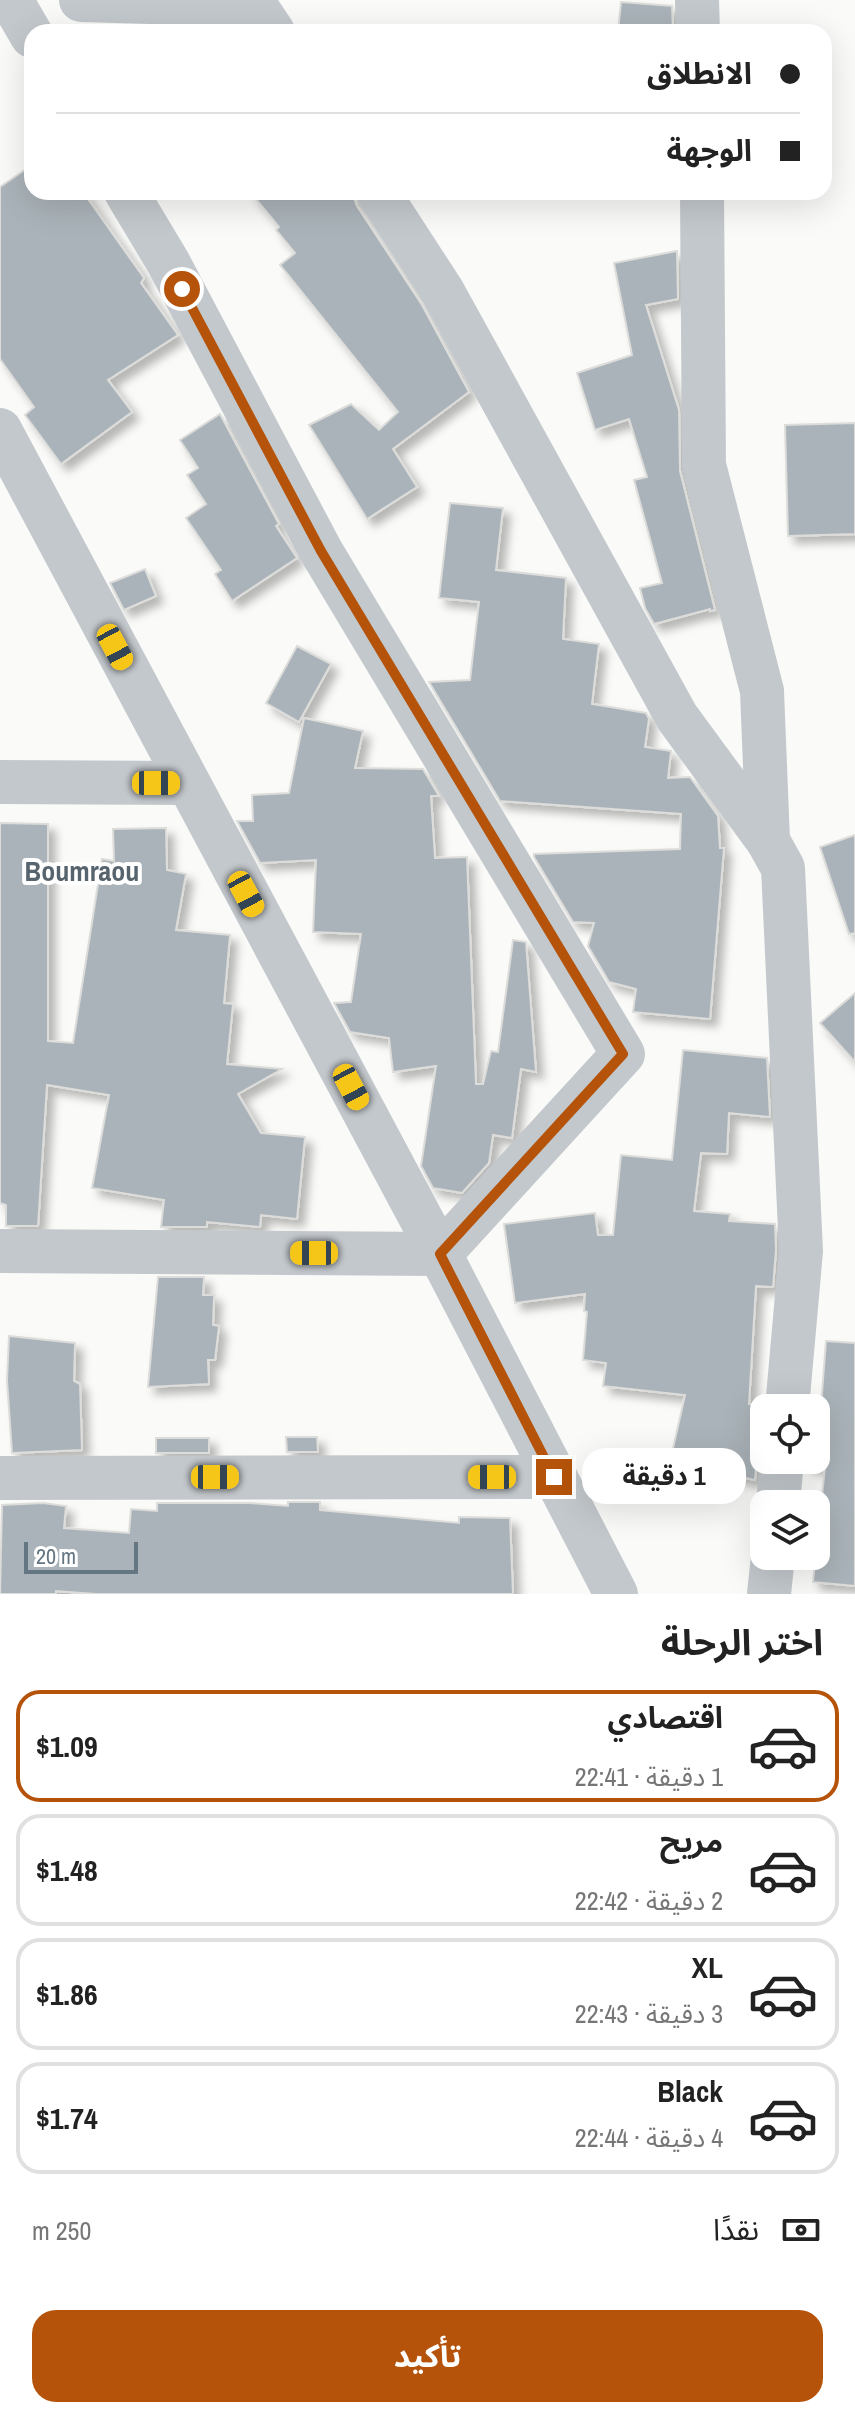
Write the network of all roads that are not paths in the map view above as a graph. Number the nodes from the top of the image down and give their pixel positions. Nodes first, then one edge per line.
1 (11, 0) edge
2 (81, 0) edge
3 (697, 0) edge
4 (25, 24) edge
5 (268, 24) edge
6 (698, 24) edge
7 (131, 200) edge
8 (383, 200) edge
9 (702, 200) edge
10 (0, 430) edge
11 (0, 782) edge
12 (187, 783) junction
13 (768, 841) junction
14 (0, 1251) edge
15 (440, 1254) junction
16 (788, 1394) edge
17 (554, 1477) junction
18 (0, 1478) edge
19 (772, 1570) edge
20 (616, 1594) edge
21 (769, 1594) edge

1 - 4 street
2 - 5 street
3 - 6 street
7 - 15 street
8 - 13 street
9 - 13 street
10 - 12 street
11 - 12 street
12 - 15 street
13 - 16 street
14 - 15 street
15 - 17 street
17 - 18 street
17 - 20 street
19 - 21 street

